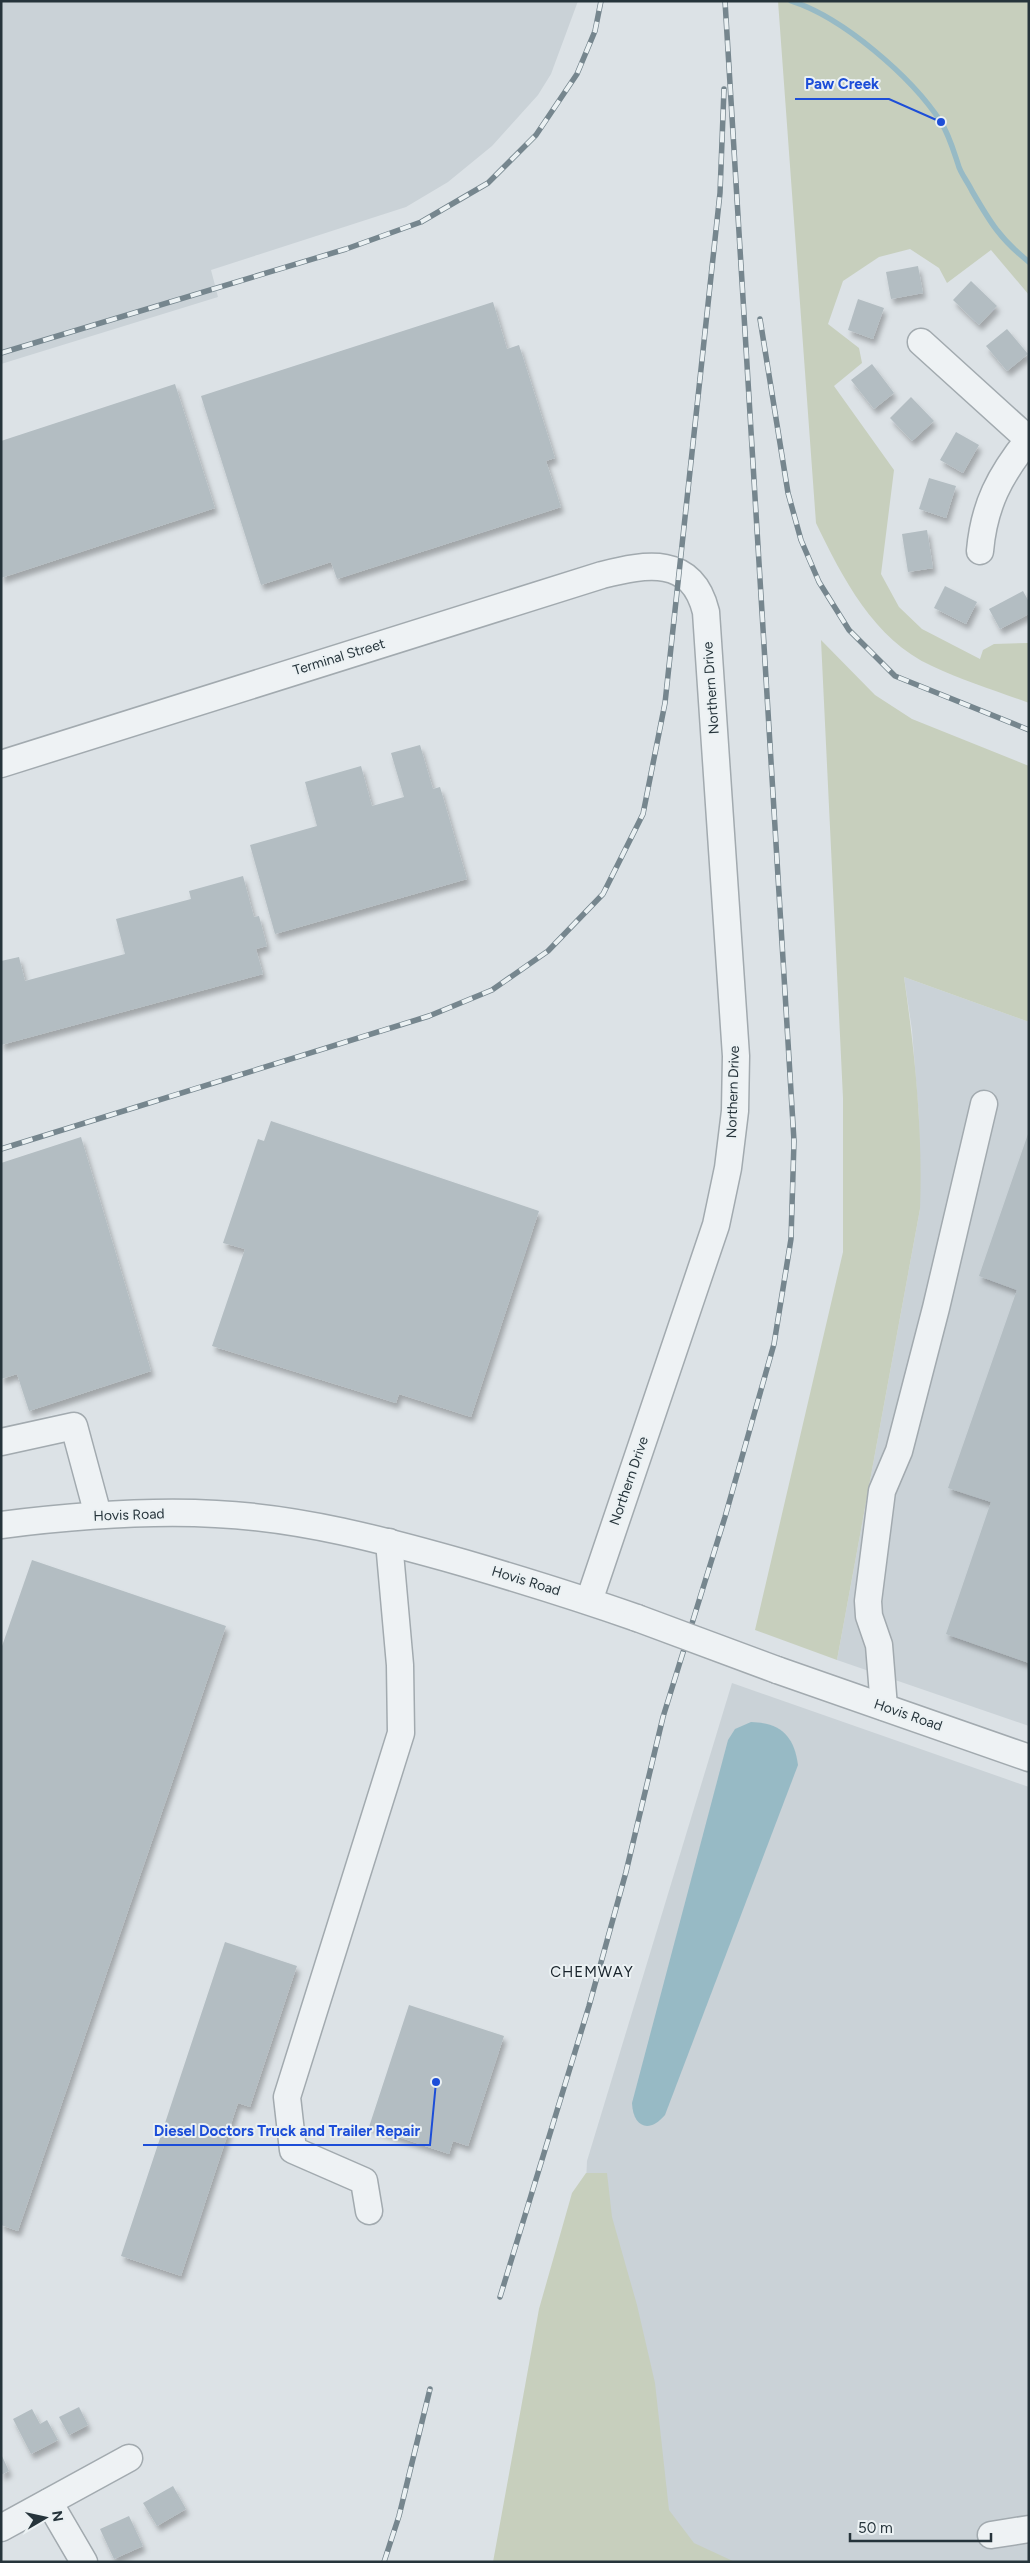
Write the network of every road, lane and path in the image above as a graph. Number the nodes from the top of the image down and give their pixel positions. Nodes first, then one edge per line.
1 (921, 342) dead end
2 (1029, 440) edge
3 (980, 551) dead end
4 (679, 572) joint
5 (1, 764) edge
6 (984, 1104) dead end
7 (1, 1442) edge
8 (98, 1515) junction
9 (1, 1525) edge
10 (389, 1542) junction
11 (589, 1601) junction
12 (884, 1707) junction
13 (1029, 1758) edge
14 (369, 2211) dead end
15 (130, 2458) dead end
16 (49, 2502) junction
17 (1, 2528) edge
18 (1029, 2530) edge
19 (991, 2535) dead end
20 (84, 2562) edge

1 - 2 street
2 - 3 street
4 - 5 street, Terminal Street
4 - 11 street, Northern Drive
6 - 12 street
7 - 8 street
8 - 9 street, Hovis Road
8 - 10 street, Hovis Road
10 - 11 street, Hovis Road
10 - 14 street
11 - 12 street, Hovis Road, bridge
12 - 13 street, Hovis Road
15 - 16 street
16 - 17 street
16 - 20 street
18 - 19 street

